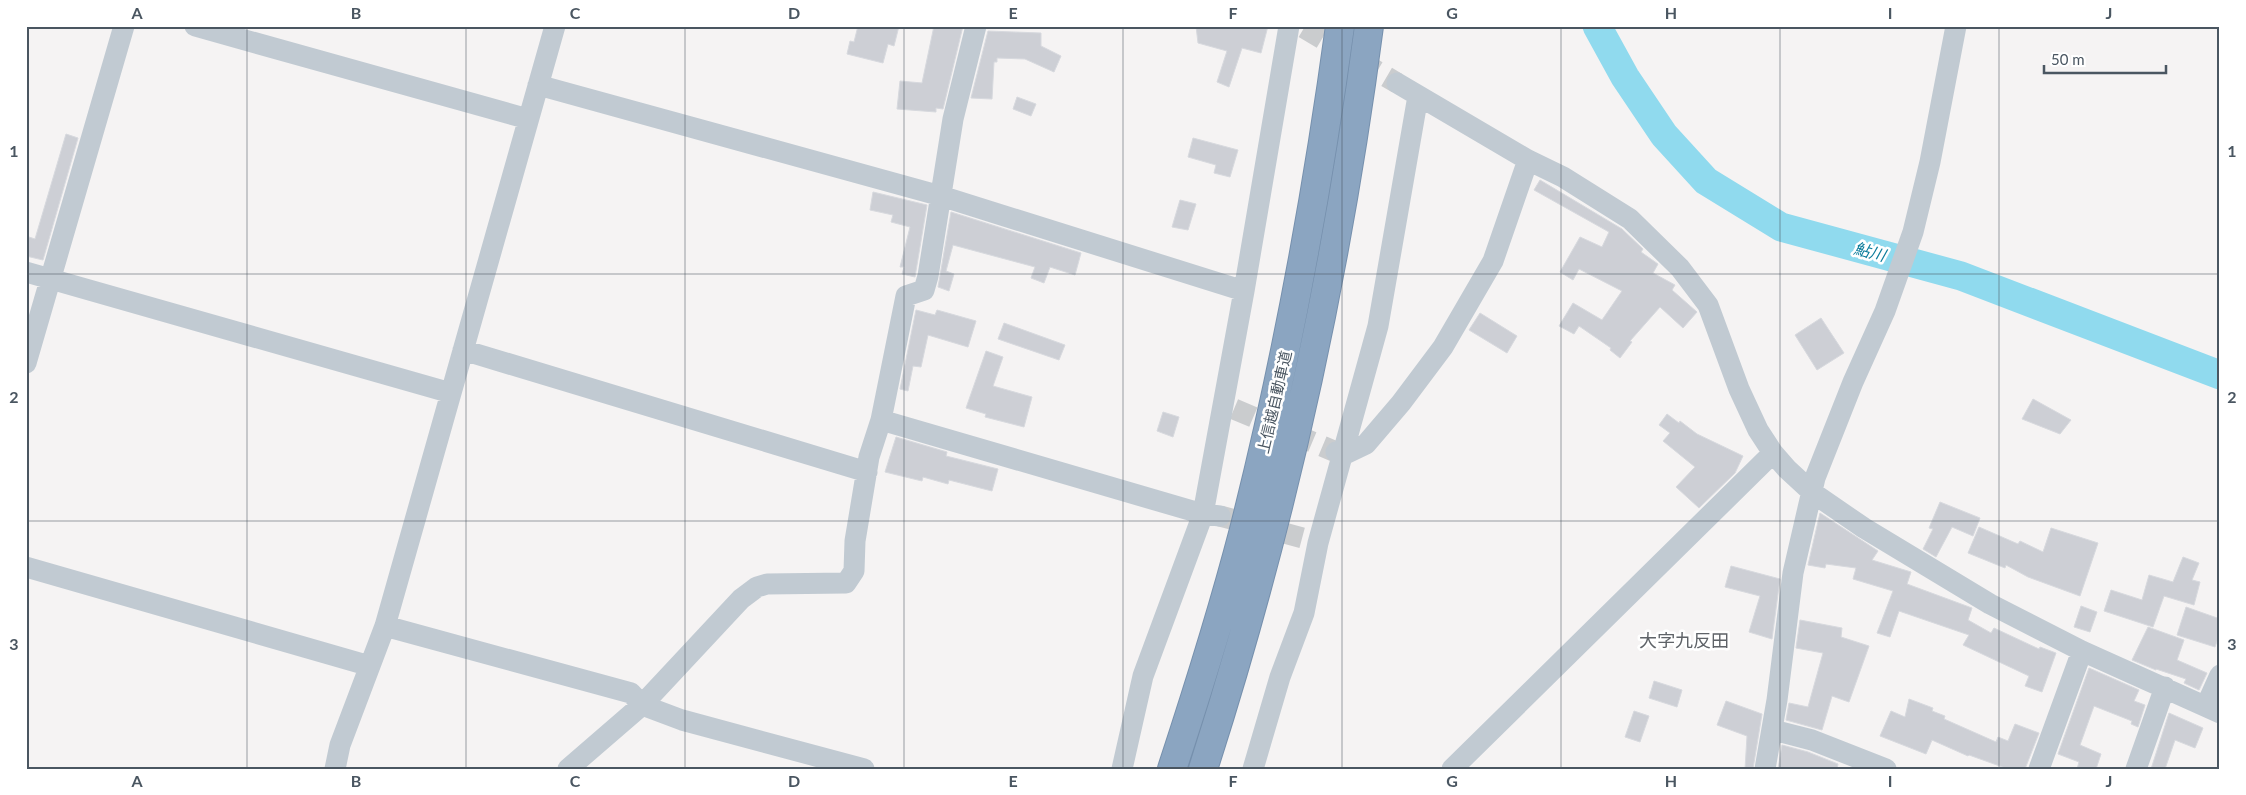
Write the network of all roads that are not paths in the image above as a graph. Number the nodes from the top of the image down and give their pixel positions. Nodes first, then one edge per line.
1 (124, 26) edge
2 (195, 26) edge
3 (555, 26) edge
4 (976, 26) edge
5 (1340, 26) edge
6 (1369, 26) edge
7 (1956, 26) edge
8 (1298, 27) edge
9 (1397, 84) tunnel mouth
10 (538, 85) junction
11 (1418, 96) junction
12 (528, 119) junction
13 (1528, 160) junction
14 (941, 196) junction
15 (26, 272) edge
16 (51, 279) junction
17 (1244, 291) junction
18 (463, 350) junction
19 (26, 363) edge
20 (451, 393) junction
21 (881, 420) junction
22 (1339, 453) junction
23 (1773, 453) junction
24 (867, 472) junction
25 (1813, 493) junction
26 (1211, 515) junction
27 (26, 567) edge
28 (385, 626) junction
29 (2082, 651) junction
30 (370, 666) junction
31 (2220, 675) edge
32 (2165, 686) junction
33 (642, 705) junction
34 (2213, 709) edge
35 (1773, 730) junction
36 (335, 769) edge
37 (568, 769) edge
38 (864, 769) edge
39 (1122, 769) edge
40 (1172, 769) edge
41 (1203, 769) edge
42 (1253, 769) edge
43 (1452, 769) edge
44 (1765, 769) edge
45 (1886, 769) edge
46 (2039, 769) edge
47 (2136, 769) edge

1 - 16 street
2 - 12 street
3 - 10 street
4 - 14 street
5 - 40 highway, 上信越自動車道
6 - 41 highway, 上信越自動車道
7 - 25 street
8 - 17 street
9 - 11 street
10 - 12 street
10 - 14 street
11 - 13 street
11 - 22 street
12 - 18 street
13 - 22 street
13 - 23 street
14 - 17 street
14 - 21 street
15 - 16 street
16 - 19 street
16 - 20 street
17 - 26 street
18 - 20 street
18 - 24 street
20 - 28 street
21 - 24 street
21 - 26 street
22 - 42 street
23 - 25 street
23 - 43 street
24 - 33 street
25 - 29 street
25 - 35 street
26 - 39 street
27 - 30 street
28 - 30 street
28 - 33 street
29 - 32 street
29 - 46 street
30 - 36 street
31 - 34 street
32 - 34 street
32 - 47 street
33 - 37 street
33 - 38 street
35 - 44 street
35 - 45 street

